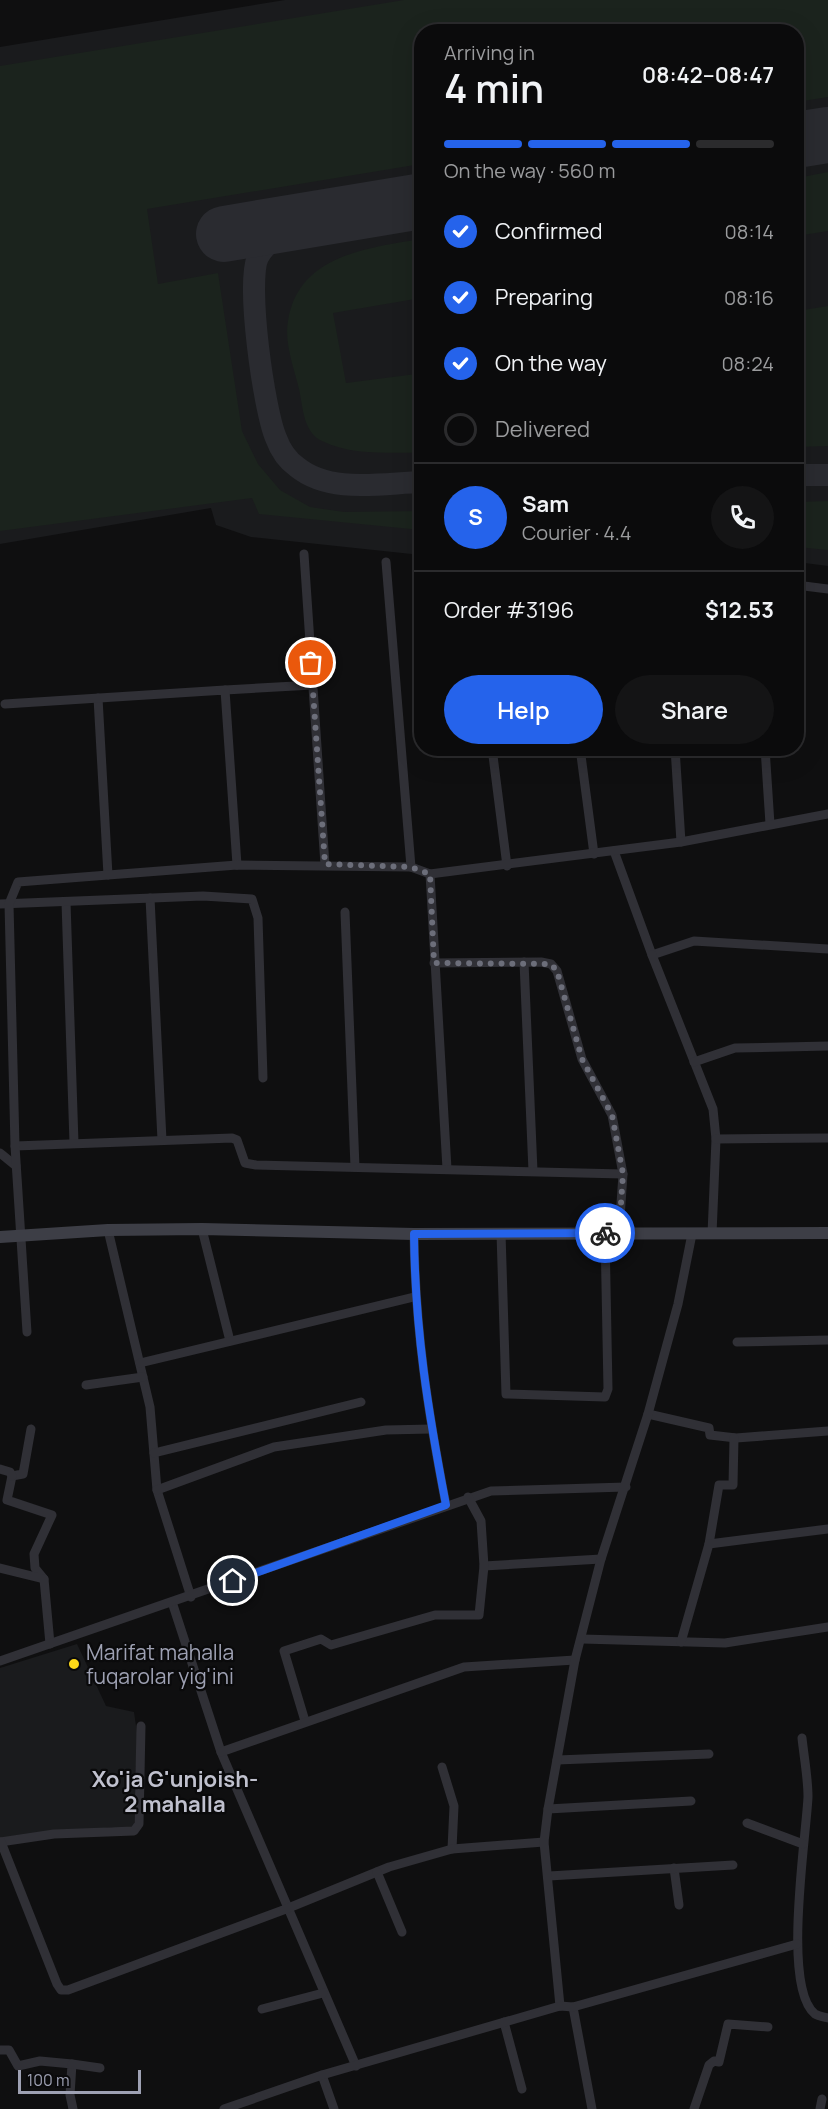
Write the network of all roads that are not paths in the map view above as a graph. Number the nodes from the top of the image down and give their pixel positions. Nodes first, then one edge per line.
1 (304, 554) dead end
2 (386, 562) dead end
3 (804, 586) edge
4 (828, 589) edge
5 (313, 685) junction
6 (225, 690) junction
7 (98, 698) junction
8 (5, 704) dead end
9 (493, 756) edge
10 (581, 756) edge
11 (676, 756) edge
12 (766, 756) edge
13 (828, 814) edge
14 (770, 824) junction
15 (681, 843) junction
16 (614, 851) junction
17 (594, 854) junction
18 (325, 864) junction
19 (237, 865) junction
20 (507, 866) junction
21 (411, 867) junction
22 (430, 874) junction
23 (108, 875) junction
24 (150, 898) junction
25 (66, 902) junction
26 (4, 904) edge
27 (345, 912) dead end
28 (828, 949) edge
29 (652, 955) junction
30 (524, 962) junction
31 (434, 963) junction
32 (828, 1046) edge
33 (693, 1062) junction
34 (263, 1078) dead end
35 (828, 1138) edge
36 (716, 1139) junction
37 (162, 1140) junction
38 (74, 1143) junction
39 (15, 1146) junction
40 (0, 1152) edge
41 (16, 1166) junction
42 (355, 1167) junction
43 (447, 1169) junction
44 (533, 1171) junction
45 (623, 1174) junction
46 (202, 1229) junction
47 (108, 1230) junction
48 (501, 1233) junction
49 (605, 1233) junction
50 (619, 1233) junction
51 (828, 1233) edge
52 (414, 1234) junction
53 (692, 1234) junction
54 (712, 1234) junction
55 (21, 1235) junction
56 (0, 1237) edge
57 (414, 1298) junction
58 (27, 1332) dead end
59 (828, 1340) edge
60 (230, 1341) junction
61 (737, 1342) dead end
62 (140, 1363) junction
63 (144, 1377) junction
64 (86, 1385) dead end
65 (361, 1402) dead end
66 (648, 1414) junction
67 (31, 1429) dead end
68 (431, 1429) junction
69 (828, 1431) edge
70 (734, 1438) junction
71 (154, 1453) junction
72 (0, 1469) edge
73 (12, 1476) junction
74 (626, 1487) junction
75 (157, 1490) junction
76 (468, 1497) junction
77 (446, 1505) junction
78 (828, 1529) edge
79 (710, 1544) junction
80 (601, 1559) junction
81 (484, 1566) junction
82 (0, 1568) edge
83 (44, 1579) junction
84 (191, 1597) junction
85 (172, 1602) junction
86 (828, 1627) edge
87 (582, 1639) junction
88 (681, 1642) junction
89 (50, 1644) junction
90 (0, 1660) edge
91 (575, 1660) junction
92 (305, 1721) junction
93 (141, 1726) dead end
94 (802, 1738) dead end
95 (221, 1752) junction
96 (709, 1754) dead end
97 (557, 1760) junction
98 (442, 1767) dead end
99 (691, 1802) dead end
100 (548, 1809) junction
101 (747, 1823) dead end
102 (0, 1842) edge
103 (544, 1842) junction
104 (803, 1844) junction
105 (452, 1849) junction
106 (733, 1865) dead end
107 (674, 1868) junction
108 (377, 1872) junction
109 (549, 1876) junction
110 (679, 1905) dead end
111 (286, 1909) junction
112 (402, 1932) dead end
113 (797, 1944) junction
114 (323, 1993) junction
115 (560, 2006) junction
116 (573, 2007) junction
117 (262, 2009) dead end
118 (828, 2018) edge
119 (504, 2022) junction
120 (768, 2026) dead end
121 (0, 2050) edge
122 (72, 2064) junction
123 (356, 2066) junction
124 (100, 2068) dead end
125 (322, 2075) junction
126 (522, 2089) dead end
127 (73, 2109) edge
128 (224, 2109) edge
129 (334, 2109) edge
130 (592, 2109) edge
131 (694, 2109) edge

1 - 5 street
2 - 21 street
3 - 4 street
5 - 6 street
5 - 18 street
6 - 7 street
6 - 19 street
7 - 8 street
7 - 23 street
9 - 20 street
10 - 17 street
11 - 15 street
12 - 14 street
13 - 14 street
14 - 15 street
15 - 16 street
16 - 17 street
16 - 29 street
17 - 20 street
18 - 19 street
18 - 21 street
19 - 23 street
20 - 22 street
21 - 22 street
22 - 31 street
23 - 26 street
24 - 25 street
24 - 34 street
24 - 37 street
25 - 26 street
25 - 38 street
26 - 39 street
27 - 42 street
28 - 29 street
29 - 33 street
30 - 31 street
30 - 44 street
30 - 45 street
31 - 43 street
32 - 33 street
33 - 36 street
35 - 36 street
36 - 54 street
37 - 38 street
37 - 42 street
38 - 39 street
39 - 41 street
40 - 41 street
41 - 55 street
42 - 43 street
43 - 44 street
44 - 45 street
45 - 50 street
46 - 47 street
46 - 52 street
46 - 60 street
47 - 55 street
47 - 62 street
48 - 49 street
48 - 49 street
48 - 52 street
49 - 50 street
50 - 53 street
51 - 54 street
52 - 57 street
53 - 54 street
53 - 66 street
55 - 56 street
55 - 58 street
57 - 60 street
57 - 68 street
59 - 61 street
60 - 62 street
62 - 63 street
63 - 64 street
63 - 71 street
65 - 71 street
66 - 70 street
66 - 74 street
67 - 73 street
68 - 75 street
68 - 77 street
69 - 70 street
70 - 79 street
71 - 75 street
72 - 73 street
73 - 83 street
74 - 76 street
74 - 80 street
75 - 84 street
76 - 77 street
76 - 81 street
77 - 84 street
78 - 79 street
79 - 88 street
80 - 81 street
80 - 87 street
81 - 92 street
82 - 83 street
83 - 89 street
84 - 85 street
85 - 89 street
85 - 95 street
86 - 88 street
87 - 88 street
87 - 91 street
89 - 90 street
91 - 92 street
91 - 97 street
92 - 95 street
93 - 102 street
94 - 104 street
95 - 111 street
96 - 97 street
97 - 100 street
98 - 105 street
99 - 100 street
100 - 103 street
101 - 104 street
102 - 111 street
103 - 105 street
103 - 109 street
104 - 113 street
105 - 108 street
106 - 107 street
107 - 109 street
107 - 110 street
108 - 111 street
108 - 112 street
109 - 115 street
111 - 114 street
113 - 116 street
113 - 118 street
114 - 117 street
114 - 123 street
115 - 116 street
115 - 119 street
116 - 130 street
119 - 123 street
119 - 126 street
120 - 131 street
121 - 122 street
122 - 124 street
122 - 127 street
123 - 125 street
125 - 128 street
125 - 129 street

